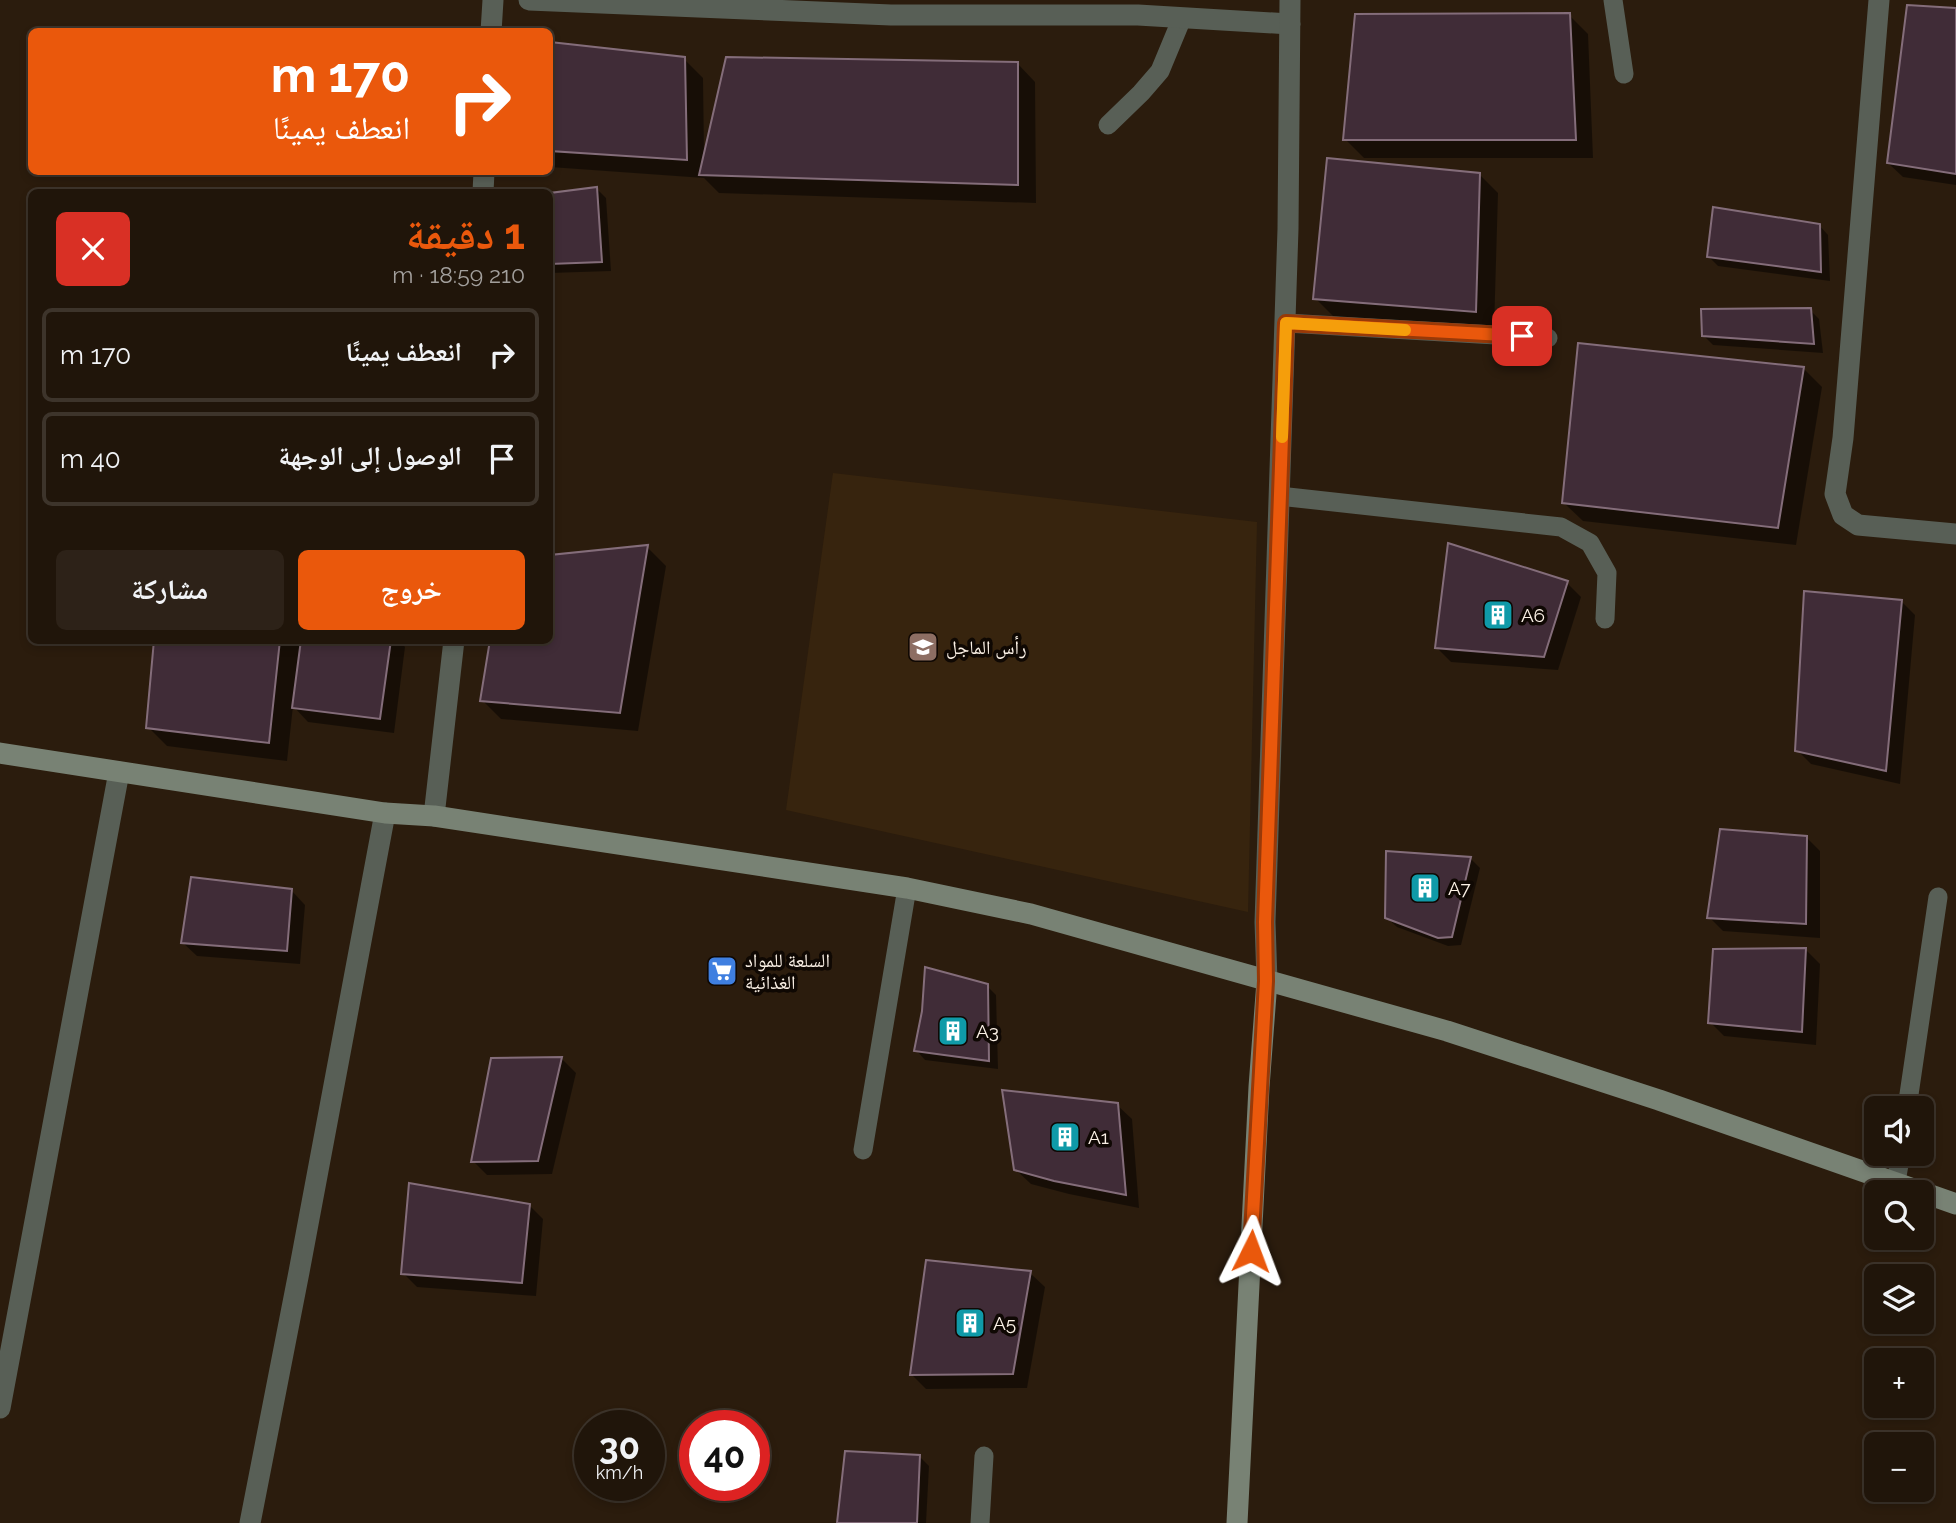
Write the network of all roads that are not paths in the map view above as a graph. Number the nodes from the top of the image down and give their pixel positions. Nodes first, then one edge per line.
1 (493, 0) edge
2 (529, 0) edge
3 (1290, 0) edge
4 (1613, 0) edge
5 (1879, 0) edge
6 (1182, 18) junction
7 (1290, 24) junction
8 (491, 28) edge
9 (1624, 74) dead end
10 (1108, 125) dead end
11 (1286, 323) junction
12 (1548, 338) dead end
13 (1279, 496) junction
14 (1956, 534) edge
15 (1605, 619) dead end
16 (454, 644) edge
17 (0, 753) edge
18 (119, 772) junction
19 (385, 813) junction
20 (434, 816) junction
21 (907, 888) junction
22 (1938, 897) dead end
23 (1266, 981) junction
24 (1909, 1096) edge
25 (863, 1150) dead end
26 (1890, 1180) edge
27 (1934, 1197) edge
28 (1956, 1205) edge
29 (0, 1408) edge
30 (984, 1456) dead end
31 (250, 1523) edge
32 (979, 1523) edge
33 (1237, 1523) edge

1 - 8 street
2 - 6 street
3 - 7 street
4 - 9 lane
5 - 14 street
6 - 7 street
6 - 10 lane
7 - 11 street
11 - 12 lane
11 - 13 street
13 - 15 lane
13 - 23 street
16 - 20 street
17 - 18 street
18 - 19 street
18 - 29 street
19 - 20 street
19 - 31 street
20 - 21 street
21 - 23 street
21 - 25 lane
22 - 24 lane
23 - 26 street
23 - 33 street
27 - 28 street
30 - 32 lane

